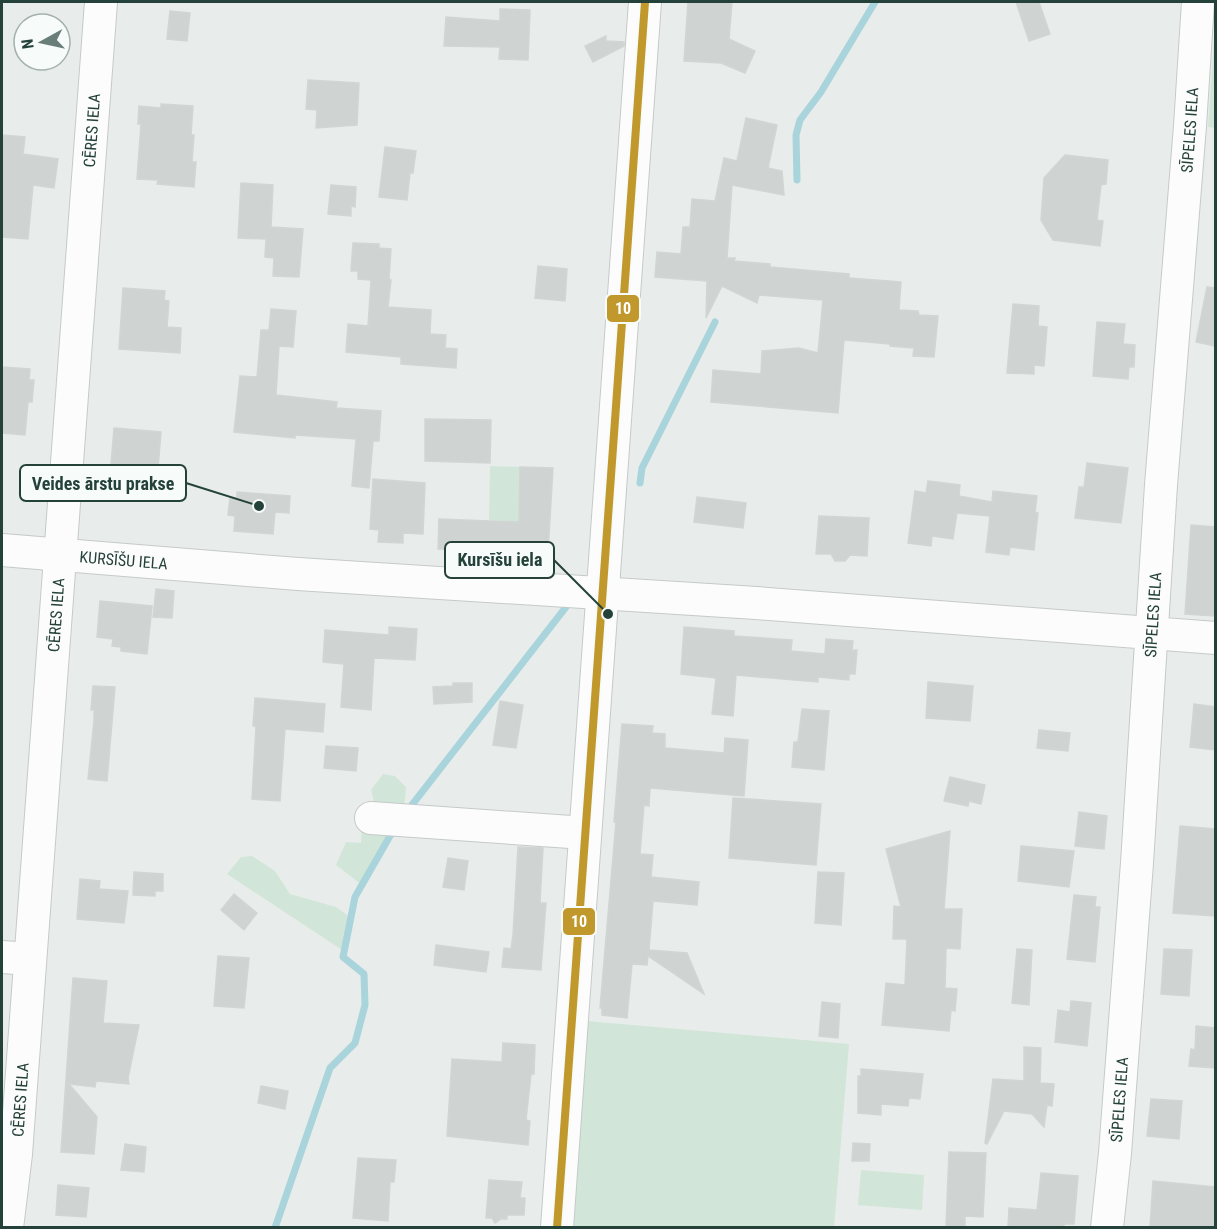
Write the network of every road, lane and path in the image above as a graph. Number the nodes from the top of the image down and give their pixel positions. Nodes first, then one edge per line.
1 (101, 2) edge
2 (645, 2) edge
3 (1198, 2) edge
4 (2, 550) edge
5 (61, 554) junction
6 (601, 593) junction
7 (1152, 633) junction
8 (1215, 638) edge
9 (371, 818) dead end
10 (585, 833) junction
11 (16, 958) edge
12 (6, 1216) edge
13 (557, 1227) edge
14 (1107, 1227) edge

1 - 5 street, CĒRES IELA
2 - 6 street
3 - 7 street, SĪPELES IELA
4 - 5 street, KURSĪŠU IELA
5 - 6 street, KURSĪŠU IELA
5 - 11 street, CĒRES IELA
6 - 7 street, KURSĪŠU IELA
6 - 10 street
7 - 8 street, KURSĪŠU IELA
7 - 14 street, SĪPELES IELA
9 - 10 street
10 - 13 street
11 - 12 street, CĒRES IELA

